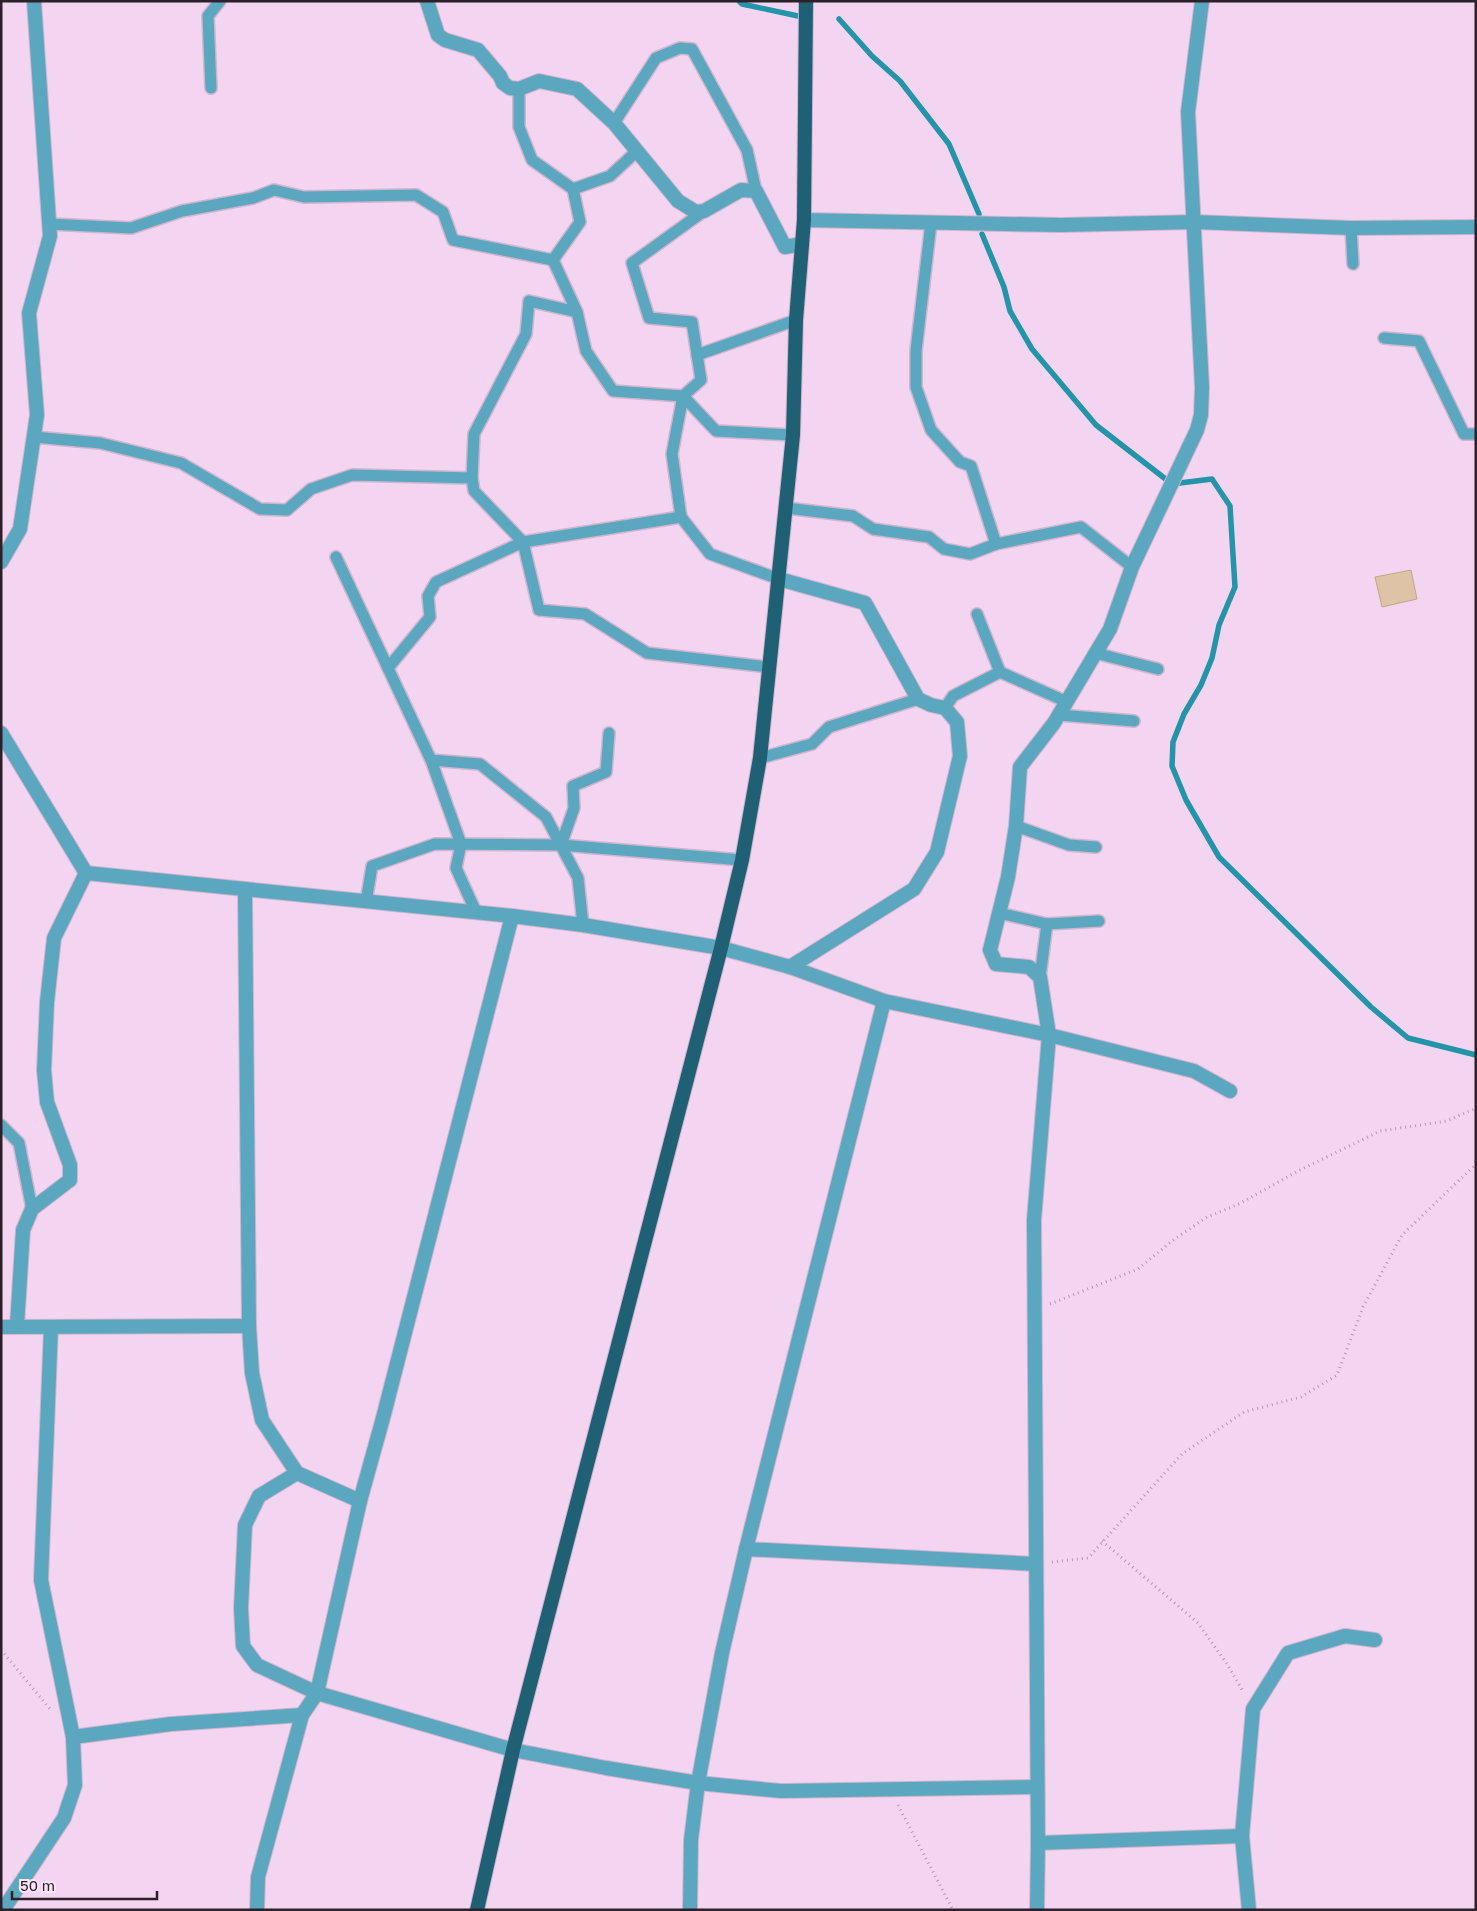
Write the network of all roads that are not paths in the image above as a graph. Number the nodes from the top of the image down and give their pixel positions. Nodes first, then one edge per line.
1 (34, 1) edge
2 (220, 1) edge
3 (426, 1) edge
4 (806, 1) edge
5 (1202, 1) edge
6 (211, 88) dead end
7 (519, 89) junction
8 (614, 123) junction
9 (637, 151) junction
10 (573, 189) junction
11 (756, 190) junction
12 (704, 211) junction
13 (804, 220) junction
14 (1195, 222) junction
15 (931, 223) junction
16 (49, 224) junction
17 (1476, 227) edge
18 (1351, 228) junction
19 (802, 244) junction
20 (553, 260) junction
21 (1353, 264) dead end
22 (577, 312) junction
23 (796, 320) junction
24 (1384, 338) dead end
25 (697, 355) junction
26 (683, 396) junction
27 (793, 434) junction
28 (1476, 434) edge
29 (34, 437) junction
30 (472, 478) junction
31 (786, 508) junction
32 (681, 517) junction
33 (523, 542) junction
34 (996, 544) junction
35 (336, 558) dead end
36 (1, 562) edge
37 (1132, 567) junction
38 (779, 579) junction
39 (977, 614) dead end
40 (1095, 653) junction
41 (768, 667) junction
42 (388, 668) junction
43 (1158, 669) dead end
44 (1000, 672) junction
45 (918, 699) junction
46 (1066, 702) junction
47 (945, 708) junction
48 (1059, 715) junction
49 (1134, 721) dead end
50 (1, 733) edge
51 (609, 733) dead end
52 (760, 758) junction
53 (431, 760) junction
54 (1016, 826) junction
55 (461, 844) junction
56 (561, 845) junction
57 (1096, 846) dead end
58 (742, 860) junction
59 (86, 873) junction
60 (245, 890) junction
61 (366, 902) junction
62 (476, 912) junction
63 (999, 913) junction
64 (512, 916) junction
65 (1099, 921) dead end
66 (1048, 924) junction
67 (583, 925) junction
68 (721, 948) junction
69 (790, 968) junction
70 (1040, 976) junction
71 (884, 1001) junction
72 (1049, 1035) junction
73 (1230, 1091) dead end
74 (1, 1125) edge
75 (32, 1209) junction
76 (17, 1326) junction
77 (51, 1326) junction
78 (249, 1326) junction
79 (1, 1328) edge
80 (297, 1473) junction
81 (360, 1501) junction
82 (746, 1549) junction
83 (1036, 1564) junction
84 (1375, 1640) dead end
85 (318, 1693) junction
86 (302, 1715) junction
87 (73, 1737) junction
88 (513, 1750) junction
89 (698, 1783) junction
90 (1037, 1787) junction
91 (1242, 1836) junction
92 (1038, 1843) junction
93 (3, 1910) edge
94 (257, 1910) edge
95 (477, 1910) edge
96 (690, 1910) edge
97 (1037, 1910) edge
98 (1249, 1910) edge

1 - 16 street
2 - 6 lane
3 - 7 street
4 - 13 highway
5 - 14 street
7 - 8 street
7 - 10 lane
8 - 9 street
8 - 11 lane
9 - 10 lane
9 - 12 street
10 - 20 lane
11 - 12 street
11 - 19 street
12 - 25 lane
13 - 15 street
13 - 19 highway
14 - 15 street
14 - 18 street
14 - 37 street
15 - 34 lane
16 - 20 lane
16 - 29 street
17 - 18 street
18 - 21 lane
19 - 23 highway
20 - 22 lane
22 - 26 lane
22 - 30 lane
23 - 25 lane
23 - 27 highway
24 - 28 lane
25 - 26 lane
26 - 27 lane
26 - 32 lane
27 - 31 highway
29 - 30 lane
29 - 36 street
30 - 33 lane
31 - 34 lane
31 - 38 highway
32 - 33 lane
32 - 38 lane
33 - 41 lane
33 - 42 lane
34 - 37 lane
35 - 42 lane
37 - 40 street
38 - 41 highway
38 - 45 street
39 - 44 lane
40 - 43 lane
40 - 46 street
41 - 52 highway
42 - 53 lane
44 - 46 lane
44 - 47 lane
45 - 47 street
45 - 52 lane
46 - 48 street
47 - 69 street
48 - 49 lane
48 - 54 street
50 - 59 street
51 - 56 lane
52 - 58 highway
53 - 55 lane
53 - 56 lane
54 - 57 lane
54 - 63 street
55 - 56 lane
55 - 61 lane
55 - 62 lane
56 - 58 lane
56 - 67 lane
58 - 68 highway
59 - 60 street
59 - 75 street
60 - 61 street
60 - 78 street
61 - 62 street
62 - 64 street
63 - 66 lane
63 - 70 street
64 - 67 street
64 - 81 street
65 - 66 lane
66 - 70 lane
67 - 68 street
68 - 69 street
68 - 88 highway
69 - 71 street
70 - 72 street
71 - 72 street
71 - 82 street
72 - 73 street
72 - 83 street
74 - 75 lane
75 - 76 street
76 - 77 street
76 - 79 street
77 - 78 street
77 - 87 street
78 - 80 street
80 - 81 street
80 - 85 street
81 - 85 street
82 - 83 street
82 - 89 street
83 - 90 street
84 - 91 street
85 - 86 street
85 - 88 street
86 - 87 street
86 - 94 street
87 - 93 street
88 - 89 street
88 - 95 highway
89 - 90 street
89 - 96 street
90 - 92 street
91 - 92 street
91 - 98 street
92 - 97 street

